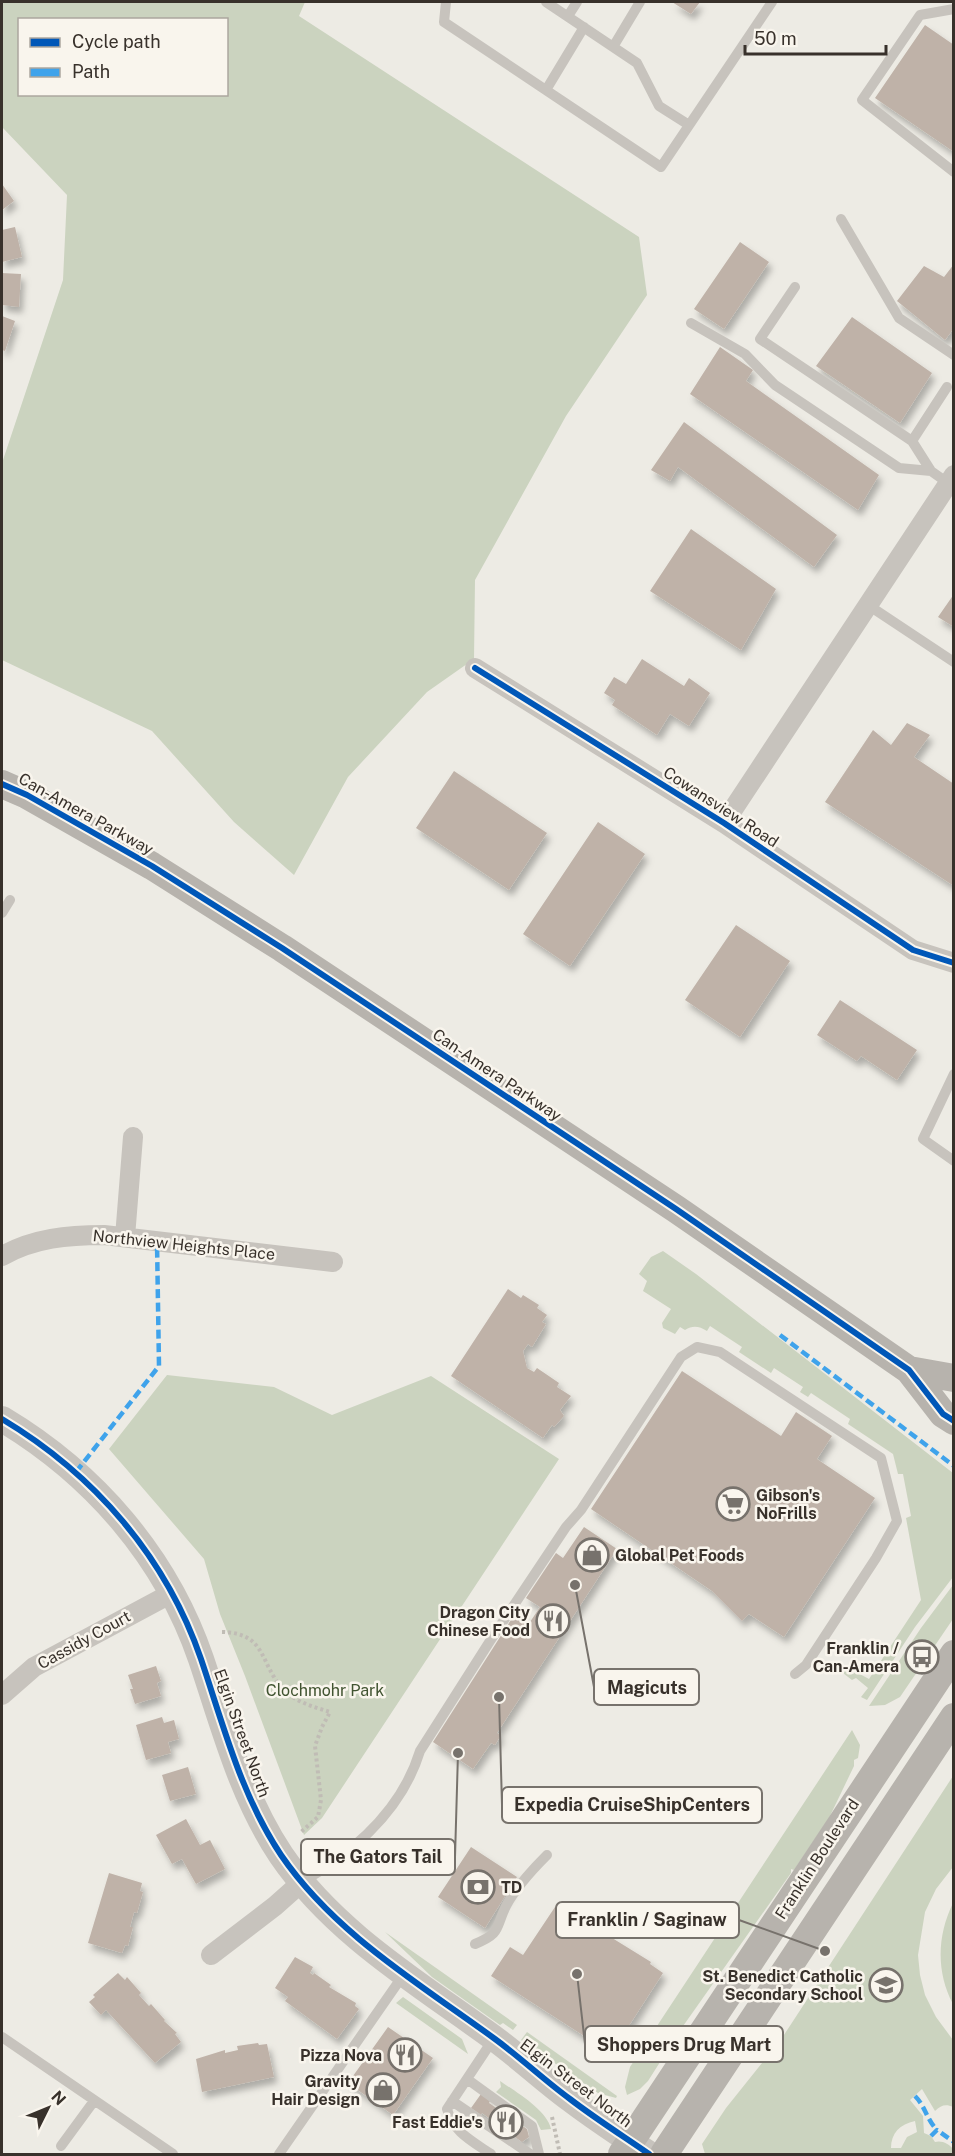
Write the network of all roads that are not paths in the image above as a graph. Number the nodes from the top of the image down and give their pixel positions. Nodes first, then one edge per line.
1 (446, 2) edge
2 (546, 2) edge
3 (578, 2) edge
4 (640, 2) edge
5 (772, 2) edge
6 (954, 9) edge
7 (568, 16) junction
8 (584, 27) junction
9 (613, 47) junction
10 (546, 90) junction
11 (689, 125) junction
12 (954, 172) edge
13 (841, 219) dead end
14 (795, 287) dead end
15 (691, 323) dead end
16 (953, 353) edge
17 (947, 387) dead end
18 (912, 441) junction
19 (931, 471) junction
20 (951, 479) edge
21 (868, 605) junction
22 (954, 662) edge
23 (476, 668) dead end
24 (2, 783) edge
25 (724, 823) junction
26 (10, 900) dead end
27 (2, 913) edge
28 (954, 963) edge
29 (954, 1074) edge
30 (134, 1137) dead end
31 (954, 1161) edge
32 (125, 1237) junction
33 (2, 1256) edge
34 (333, 1262) dead end
35 (909, 1370) junction
36 (954, 1378) edge
37 (2, 1419) edge
38 (950, 1422) edge
39 (172, 1593) junction
40 (954, 1654) edge
41 (795, 1674) dead end
42 (2, 1695) edge
43 (954, 1717) edge
44 (547, 1855) dead end
45 (302, 1882) junction
46 (475, 1944) dead end
47 (210, 1954) dead end
48 (404, 1974) junction
49 (2, 2037) edge
50 (495, 2038) junction
51 (467, 2079) junction
52 (94, 2101) junction
53 (452, 2101) junction
54 (61, 2146) dead end
55 (634, 2150) edge
56 (173, 2154) edge
57 (279, 2154) edge
58 (491, 2154) edge
59 (530, 2154) edge
60 (539, 2154) edge
61 (664, 2154) edge

1 - 10 lane
2 - 7 lane
3 - 7 lane
4 - 9 lane
5 - 11 lane
6 - 12 lane
7 - 8 lane
8 - 9 lane
8 - 10 lane
9 - 11 lane
10 - 11 lane
13 - 16 lane
14 - 18 lane
15 - 19 lane
17 - 18 lane
18 - 19 lane
19 - 20 lane
20 - 21 street, Cowansview Road
21 - 22 lane
21 - 25 street, Cowansview Road
23 - 25 street, Cowansview Road
24 - 35 main road, Can-Amera Parkway
25 - 28 street, Cowansview Road
26 - 27 lane
29 - 31 lane
30 - 32 street
32 - 33 street, Northview Heights Place
32 - 34 street, Northview Heights Place
35 - 36 main road, Can-Amera Parkway
35 - 38 main road, Can-Amera Parkway
37 - 39 street, Elgin Street North
39 - 42 street, Cassidy Court
39 - 45 street, Elgin Street North
40 - 55 main road, Franklin Boulevard
41 - 45 lane
43 - 61 main road
44 - 46 lane
45 - 47 street
45 - 48 street, Elgin Street North
48 - 50 street, Elgin Street North
48 - 57 lane
49 - 52 lane
50 - 51 lane
50 - 55 street, Elgin Street North
51 - 53 lane
51 - 60 lane
52 - 54 lane
52 - 56 lane
53 - 58 lane
53 - 59 lane

